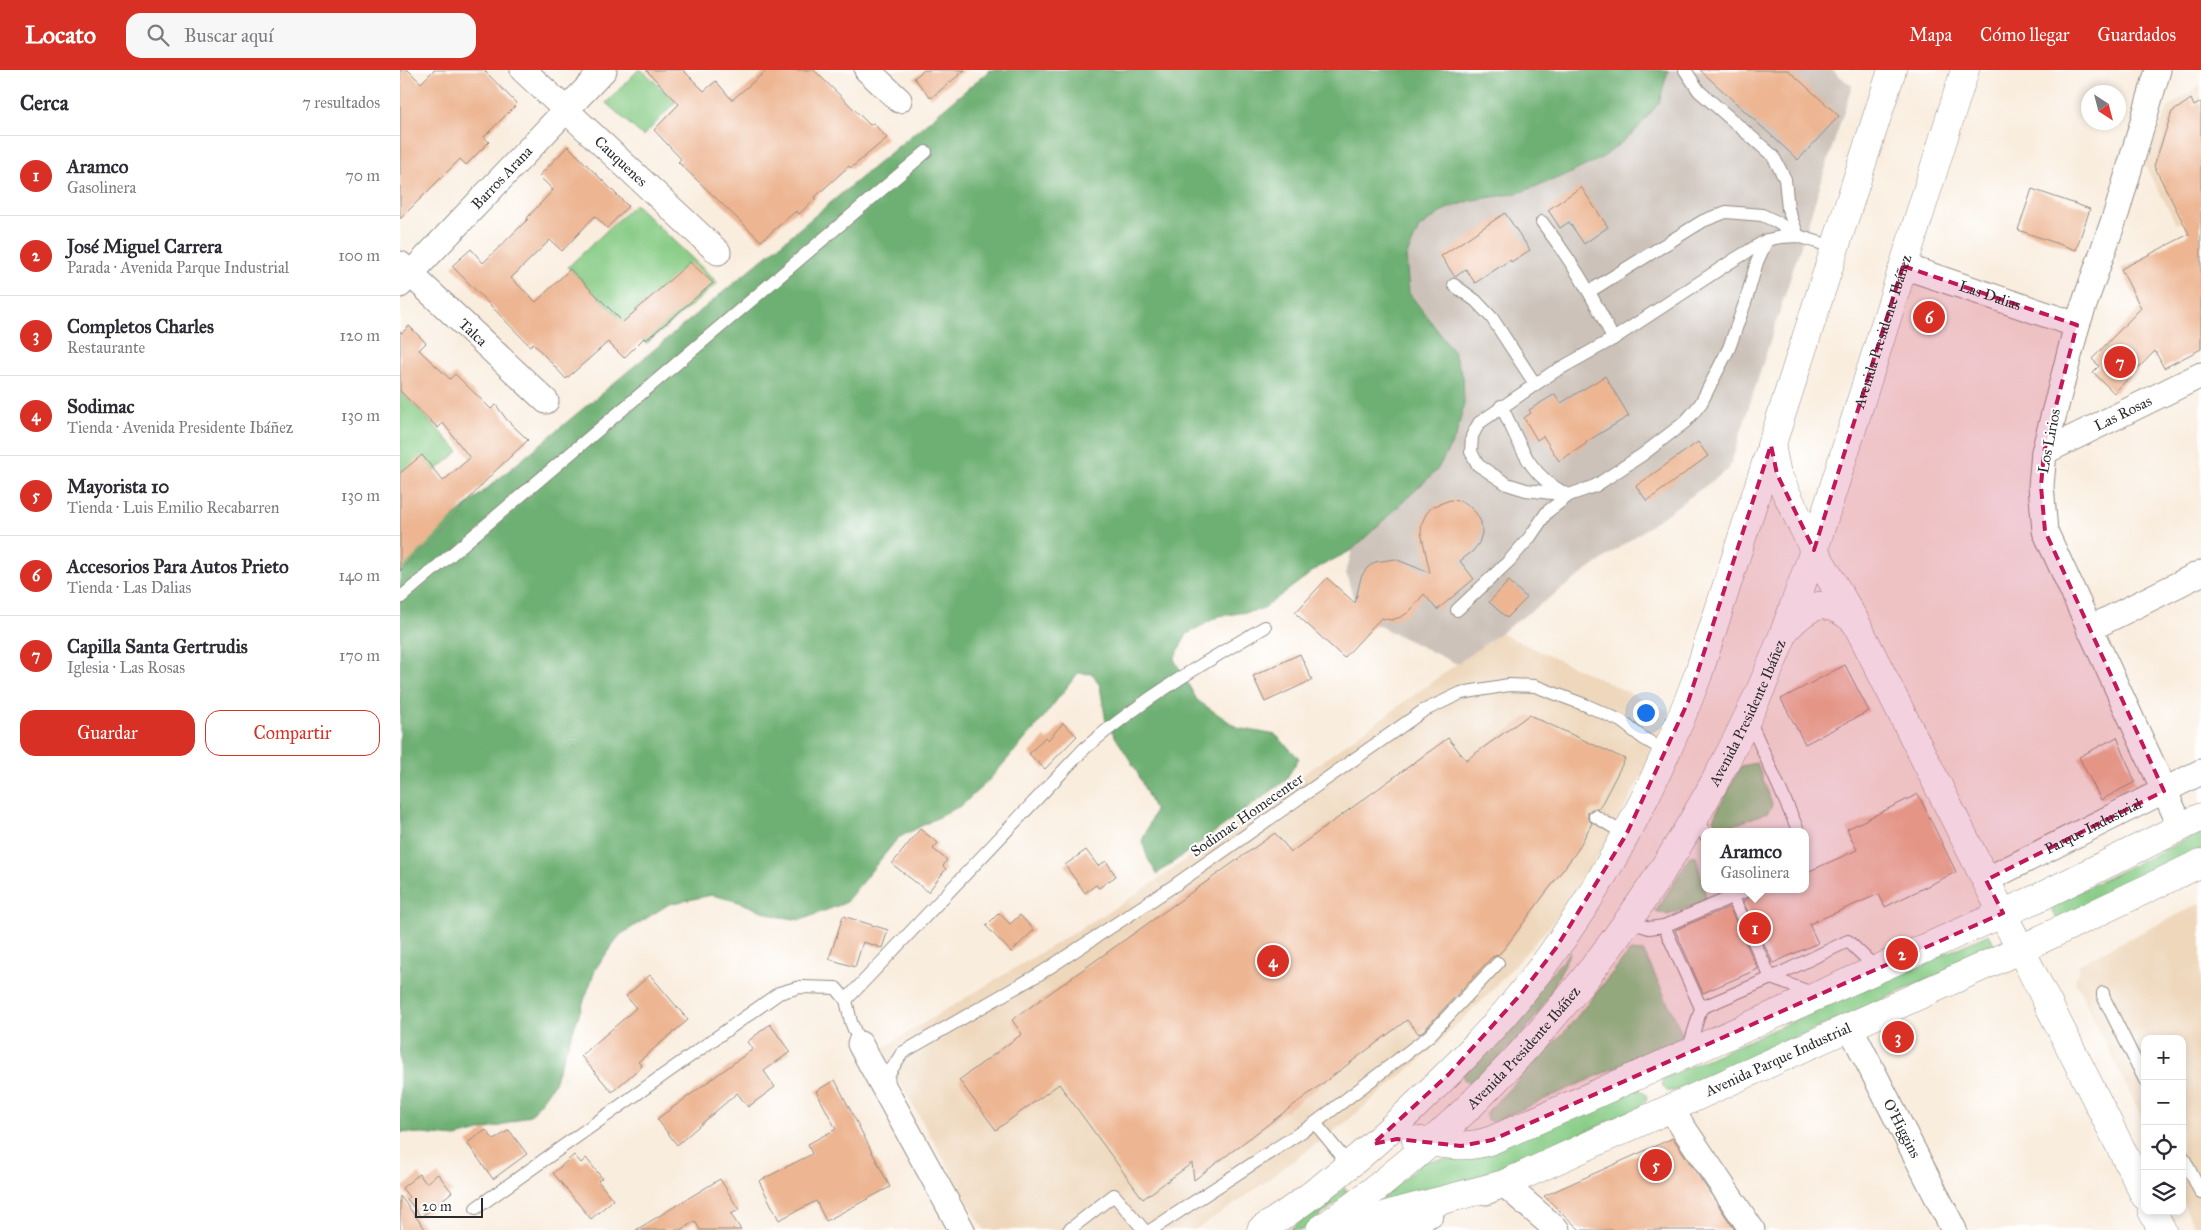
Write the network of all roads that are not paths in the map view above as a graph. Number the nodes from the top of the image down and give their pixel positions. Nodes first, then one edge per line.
1 (523, 70) edge
2 (604, 70) edge
3 (867, 70) edge
4 (1685, 70) edge
5 (1892, 70) edge
6 (1965, 70) edge
7 (2158, 70) edge
8 (899, 100) dead end
9 (566, 110) junction
10 (926, 152) dead end
11 (1542, 222) dead end
12 (1798, 236) junction
13 (1767, 240) junction
14 (1836, 248) junction
15 (718, 252) dead end
16 (1903, 266) junction
17 (404, 274) edge
18 (1454, 286) dead end
19 (1590, 291) junction
20 (2077, 325) junction
21 (1613, 339) junction
22 (2201, 375) edge
23 (1535, 384) junction
24 (546, 401) dead end
25 (1501, 406) junction
26 (1771, 445) junction
27 (2044, 452) junction
28 (1569, 495) junction
29 (1814, 550) junction
30 (2201, 573) edge
31 (400, 598) edge
32 (1457, 610) dead end
33 (1855, 621) junction
34 (1265, 627) dead end
35 (1786, 629) junction
36 (2089, 630) junction
37 (1748, 717) junction
38 (1667, 752) junction
39 (2201, 772) edge
40 (2164, 791) junction
41 (1596, 816) dead end
42 (2191, 822) edge
43 (1700, 824) edge
44 (1796, 828) edge
45 (1626, 835) junction
46 (2201, 863) edge
47 (1986, 880) junction
48 (1731, 893) edge
49 (2003, 913) junction
50 (1627, 922) junction
51 (1664, 926) junction
52 (2021, 949) junction
53 (1498, 963) dead end
54 (1877, 969) junction
55 (1771, 978) junction
56 (2103, 993) dead end
57 (1819, 995) junction
58 (846, 1000) junction
59 (1701, 1008) junction
60 (1850, 1027) junction
61 (860, 1044) joint
62 (1688, 1053) junction
63 (1655, 1068) junction
64 (2141, 1072) edge
65 (890, 1099) junction
66 (1670, 1108) junction
67 (1315, 1123) junction
68 (1429, 1142) junction
69 (1373, 1144) junction
70 (2186, 1163) edge
71 (1350, 1166) junction
72 (1504, 1184) junction
73 (2141, 1188) edge
74 (2201, 1193) edge
75 (476, 1208) dead end
76 (2154, 1215) edge
77 (962, 1230) edge
78 (1069, 1230) edge
79 (1144, 1230) edge
80 (1151, 1230) edge
81 (1261, 1230) edge
82 (1320, 1230) edge
83 (1347, 1230) edge
84 (1388, 1230) edge
85 (1557, 1230) edge
86 (1752, 1230) edge
87 (1954, 1230) edge
88 (2162, 1230) edge

1 - 9 street, Cauquenes
2 - 9 street, Barros Arana
3 - 8 street
4 - 12 lane
5 - 14 main road
6 - 16 main road, Avenida Presidente Ibáñez
7 - 20 street, Los Lirios
9 - 15 street, Cauquenes
9 - 17 street, Barros Arana
10 - 31 lane
11 - 19 lane
12 - 13 lane
12 - 14 lane
12 - 19 lane
13 - 21 lane
13 - 28 lane
14 - 26 main road
16 - 20 street, Las Dalias
16 - 29 main road, Avenida Presidente Ibáñez
17 - 24 street, Talca
18 - 23 lane
19 - 21 lane
20 - 27 street, Los Lirios
21 - 23 lane
22 - 27 street, Las Rosas
23 - 25 lane
25 - 28 lane
25 - 28 lane
26 - 29 main road
26 - 38 main road
27 - 36 street, Los Lirios
28 - 32 lane
29 - 33 main road
29 - 35 main road, Avenida Presidente Ibáñez
30 - 36 street
33 - 35 main road
33 - 47 main road
34 - 58 lane
35 - 37 main road, Avenida Presidente Ibáñez
36 - 40 street, Los Lirios
37 - 43 main road, Avenida Presidente Ibáñez
37 - 44 lane
38 - 45 main road
38 - 65 lane, Sodimac Homecenter
39 - 40 street, Parque Industrial
40 - 42 street, Los Lirios
40 - 47 street, Parque Industrial
41 - 45 lane
42 - 49 main road
43 - 50 main road, Avenida Presidente Ibáñez
45 - 69 main road
46 - 52 main road, Avenida Parque Industrial
47 - 49 main road
48 - 51 lane
48 - 55 lane
49 - 52 main road
49 - 54 main road
50 - 51 lane
50 - 68 main road, Avenida Presidente Ibáñez
51 - 59 lane
52 - 60 main road, Avenida Parque Industrial
52 - 73 main road
53 - 67 lane
54 - 55 lane
54 - 57 main road
55 - 57 lane
55 - 59 lane
56 - 64 lane
57 - 62 main road
58 - 61 lane
58 - 75 lane
59 - 62 lane
60 - 66 main road, Avenida Parque Industrial
60 - 87 street, O'Higgins
61 - 65 street
62 - 63 main road
63 - 66 main road
63 - 68 main road
65 - 77 street
66 - 72 main road, Avenida Parque Industrial
66 - 86 street
67 - 71 lane
67 - 80 lane
68 - 69 main road
68 - 82 main road, Avenida Presidente Ibáñez
69 - 71 main road
70 - 74 lane
71 - 81 main road
72 - 83 main road, Avenida Parque Industrial
72 - 84 street
72 - 85 street
76 - 88 main road
78 - 79 lane

